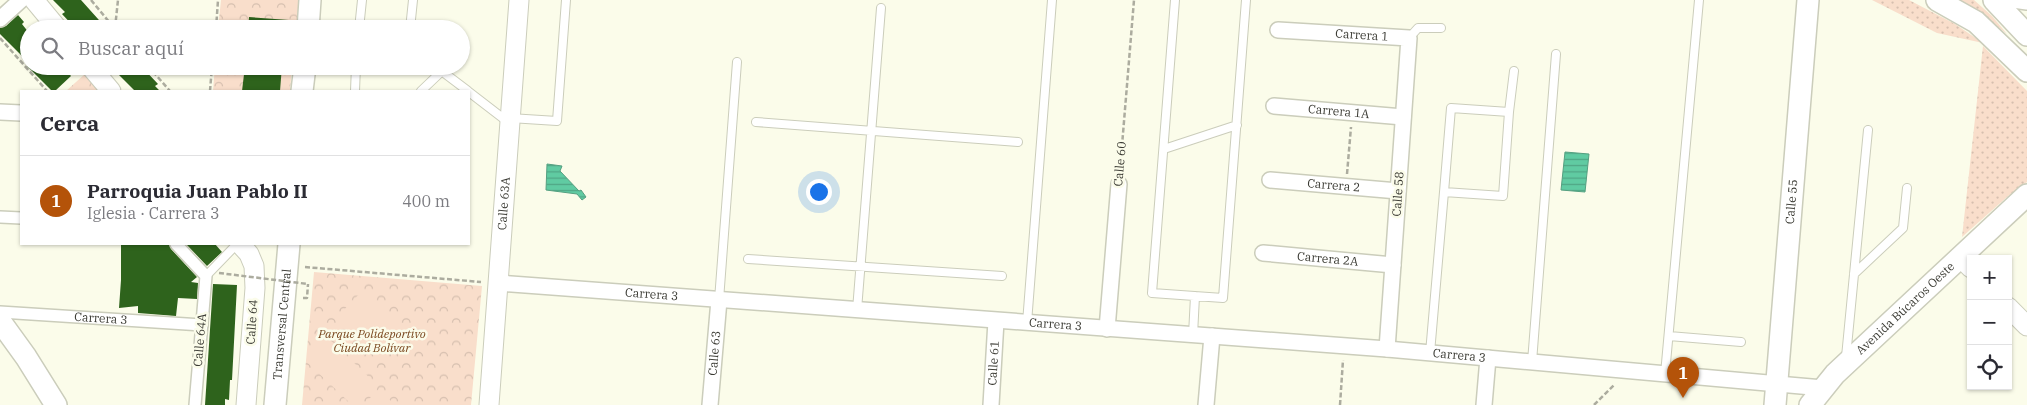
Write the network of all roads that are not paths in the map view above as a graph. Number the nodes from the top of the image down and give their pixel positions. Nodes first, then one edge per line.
1 (21, 0) edge
2 (34, 0) edge
3 (362, 0) edge
4 (413, 0) edge
5 (519, 0) edge
6 (566, 0) edge
7 (1052, 0) edge
8 (1175, 0) edge
9 (1246, 0) edge
10 (1699, 0) edge
11 (1808, 0) edge
12 (1937, 0) edge
13 (1994, 0) edge
14 (2027, 2) edge
15 (881, 8) dead end
16 (2017, 15) edge
17 (0, 19) edge
18 (51, 20) edge
19 (360, 20) edge
20 (411, 20) edge
21 (1441, 28) dead end
22 (1278, 30) dead end
23 (2027, 35) edge
24 (1409, 38) junction
25 (1556, 54) dead end
26 (737, 62) dead end
27 (1514, 71) dead end
28 (2027, 71) edge
29 (98, 75) edge
30 (304, 75) edge
31 (355, 75) edge
32 (434, 75) edge
33 (447, 75) edge
34 (110, 90) edge
35 (302, 90) edge
36 (354, 90) edge
37 (422, 90) edge
38 (465, 90) edge
39 (470, 93) edge
40 (1274, 106) dead end
41 (0, 112) edge
42 (1510, 112) junction
43 (20, 113) edge
44 (1403, 117) junction
45 (510, 121) junction
46 (756, 122) dead end
47 (1237, 125) junction
48 (1868, 130) dead end
49 (871, 131) junction
50 (1018, 142) dead end
51 (1164, 149) junction
52 (1270, 180) dead end
53 (1119, 184) road end
54 (1907, 188) dead end
55 (1398, 191) junction
56 (1444, 192) junction
57 (2027, 195) edge
58 (0, 217) edge
59 (20, 218) edge
60 (177, 245) edge
61 (237, 245) edge
62 (239, 245) edge
63 (289, 245) edge
64 (1263, 253) dead end
65 (748, 259) dead end
66 (1965, 262) edge
67 (1393, 265) junction
68 (860, 266) junction
69 (1854, 274) junction
70 (206, 276) junction
71 (1002, 276) dead end
72 (498, 283) junction
73 (1195, 296) junction
74 (719, 300) junction
75 (857, 310) junction
76 (2012, 311) edge
77 (0, 312) edge
78 (0, 320) edge
79 (996, 321) junction
80 (1026, 323) junction
81 (202, 326) junction
82 (2027, 326) edge
83 (1107, 329) junction
84 (1193, 335) junction
85 (1212, 336) junction
86 (1669, 336) junction
87 (1741, 342) dead end
88 (1387, 349) junction
89 (1430, 353) junction
90 (1488, 358) junction
91 (1532, 362) junction
92 (1845, 364) junction
93 (1665, 374) junction
94 (1777, 384) junction
95 (1817, 399) edge
96 (56, 405) edge
97 (194, 405) edge
98 (246, 405) edge
99 (275, 405) edge
100 (489, 405) edge
101 (710, 405) edge
102 (991, 405) edge
103 (1206, 405) edge
104 (1484, 405) edge
105 (1775, 405) edge

1 - 17 street
2 - 18 street
3 - 19 lane
4 - 20 lane
5 - 45 street, Calle 63A
6 - 45 lane
7 - 80 lane
8 - 51 lane
9 - 47 lane
10 - 86 lane
11 - 94 main road, Calle 55
12 - 28 main road
13 - 16 main road
14 - 16 street
15 - 49 lane
16 - 23 main road
21 - 24 lane, Carrera 1
22 - 24 street, Carrera 1
24 - 44 street, Calle 58
25 - 91 lane
26 - 74 lane
27 - 42 lane
29 - 34 street
30 - 35 main road
31 - 36 lane
32 - 37 lane
33 - 38 lane
39 - 45 lane
40 - 44 street, Carrera 1A
41 - 43 street
42 - 56 lane
42 - 56 lane
44 - 55 street, Calle 58
45 - 72 street, Calle 63A
46 - 49 lane
47 - 51 lane
47 - 73 lane
48 - 69 lane
49 - 50 lane
49 - 68 lane
51 - 73 lane
52 - 55 street, Carrera 2
53 - 83 street, Calle 60
54 - 69 lane
55 - 67 street, Calle 58
56 - 89 lane
57 - 66 main road, Avenida Búcaros Oeste
58 - 59 street
60 - 70 street
61 - 70 lane
62 - 98 street, Calle 64
63 - 99 main road, Transversal Central
64 - 67 street, Carrera 2A
65 - 68 lane
66 - 92 main road, Avenida Búcaros Oeste
67 - 88 street, Calle 58
68 - 71 lane
68 - 75 lane
69 - 92 lane
70 - 81 street, Calle 64A
72 - 74 street, Carrera 3
72 - 100 street, Calle 63A
73 - 84 lane
74 - 75 street, Carrera 3
74 - 101 street, Calle 63
75 - 79 street, Carrera 3
76 - 82 street
77 - 81 street, Carrera 3
78 - 96 main road
79 - 80 street, Carrera 3
79 - 102 street, Calle 61
80 - 83 street, Carrera 3
81 - 97 street, Calle 64A
83 - 84 street, Carrera 3
84 - 85 street, Carrera 3
85 - 88 street, Carrera 3
85 - 103 street
86 - 87 lane
86 - 93 lane
88 - 89 street, Carrera 3
89 - 90 street, Carrera 3
90 - 91 street, Carrera 3
90 - 104 street
91 - 93 street, Carrera 3
92 - 95 main road, Avenida Búcaros Oeste
93 - 94 street, Carrera 3
94 - 95 street, Carrera 3
94 - 105 main road, Calle 55

